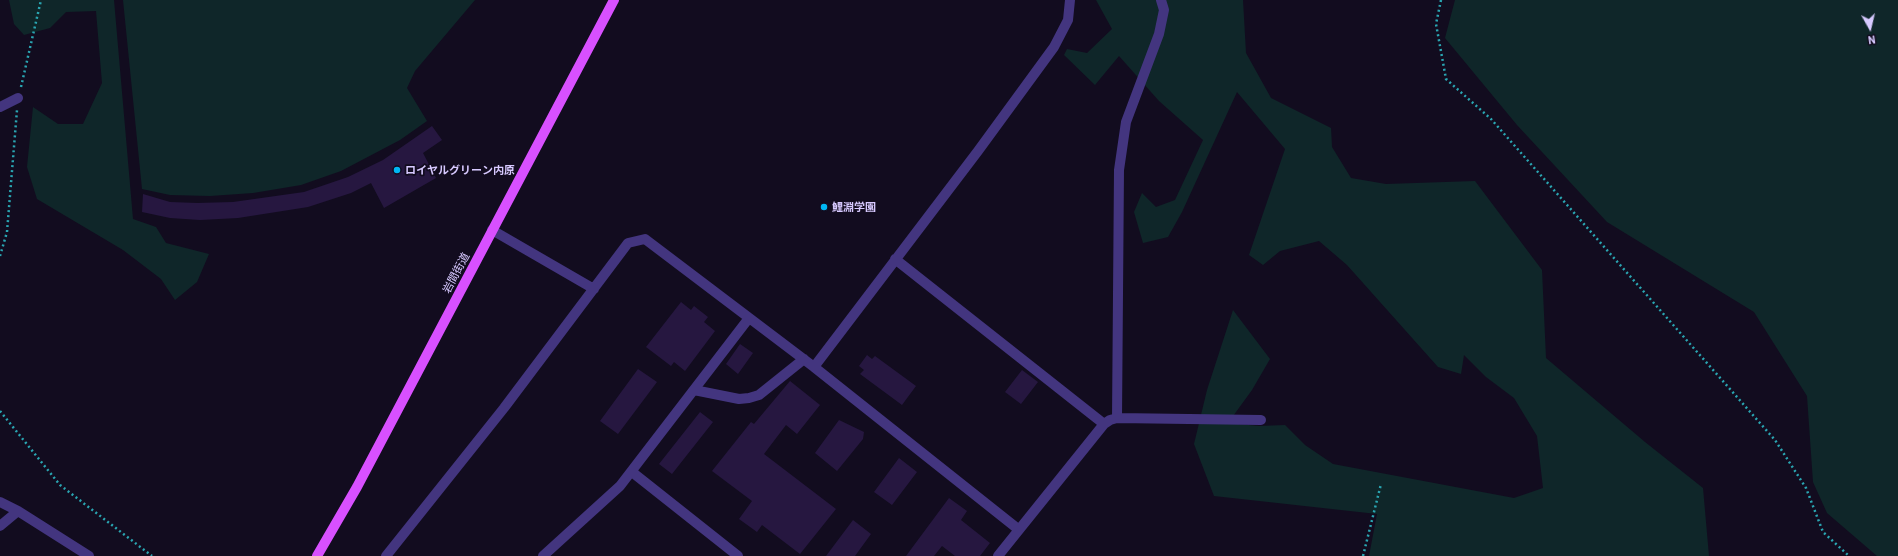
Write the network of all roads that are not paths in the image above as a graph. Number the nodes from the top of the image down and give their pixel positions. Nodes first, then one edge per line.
1 (614, 0) edge
2 (1070, 0) edge
3 (1161, 0) edge
4 (18, 98) road end
5 (0, 106) edge
6 (492, 230) junction
7 (895, 259) junction
8 (594, 289) junction
9 (749, 318) junction
10 (804, 359) junction
11 (814, 367) junction
12 (694, 390) junction
13 (1117, 418) junction
14 (1261, 420) dead end
15 (1104, 424) junction
16 (632, 472) junction
17 (0, 502) edge
18 (18, 511) junction
19 (0, 526) edge
20 (1018, 529) junction
21 (89, 556) edge
22 (317, 556) edge
23 (386, 556) edge
24 (543, 556) edge
25 (738, 556) edge
26 (998, 556) edge

1 - 6 main road, 岩間街道
2 - 7 street
3 - 13 street
4 - 5 street
6 - 8 street
6 - 22 main road, 岩間街道
7 - 11 street
7 - 15 street
8 - 9 street
8 - 23 street
9 - 10 street
9 - 12 street
10 - 11 street
10 - 12 street
11 - 20 street
12 - 16 street
13 - 14 street
13 - 15 street
15 - 20 street
16 - 24 street
16 - 25 street
17 - 18 street
18 - 19 street
18 - 21 street
20 - 26 street

